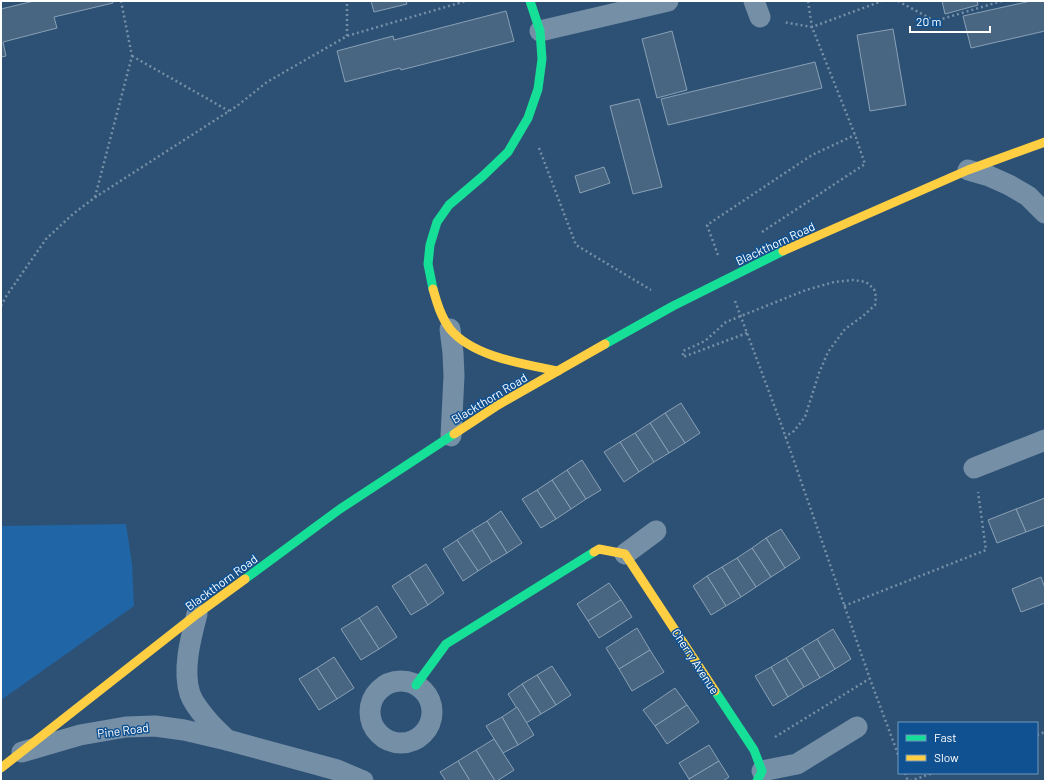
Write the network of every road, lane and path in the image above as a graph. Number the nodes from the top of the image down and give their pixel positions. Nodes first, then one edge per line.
1 (120, 1) edge
2 (347, 1) edge
3 (466, 1) edge
4 (530, 1) edge
5 (668, 1) edge
6 (808, 1) edge
7 (882, 1) edge
8 (898, 1) edge
9 (1002, 1) edge
10 (757, 9) edge
11 (812, 28) junction
12 (540, 31) junction
13 (347, 36) junction
14 (132, 56) junction
15 (229, 111) junction
16 (528, 118) junction
17 (1045, 142) edge
18 (968, 170) junction
19 (94, 198) junction
20 (1045, 213) edge
21 (761, 232) dead end
22 (720, 255) dead end
23 (713, 258) dead end
24 (656, 285) dead end
25 (649, 288) junction
26 (1, 306) edge
27 (673, 306) junction
28 (450, 329) junction
29 (747, 333) dead end
30 (558, 371) junction
31 (780, 421) dead end
32 (451, 436) junction
33 (785, 437) junction
34 (1045, 440) edge
35 (974, 468) joint
36 (656, 531) dead end
37 (625, 554) junction
38 (844, 606) junction
39 (197, 614) junction
40 (870, 679) junction
41 (416, 685) dead end
42 (857, 727) dead end
43 (227, 740) junction
44 (754, 750) junction
45 (20, 752) junction
46 (898, 754) edge
47 (1, 768) edge
48 (930, 774) edge
49 (759, 776) edge
50 (363, 781) edge
51 (909, 781) edge

1 - 14 path
2 - 13 path
3 - 13 path
4 - 12 street
5 - 12 street
6 - 11 path
7 - 11 path
8 - 9 path
10 - 11 path
11 - 21 path
12 - 16 street
13 - 15 path
14 - 15 path
14 - 19 path
15 - 19 path
16 - 25 path
16 - 28 street
17 - 18 street, Blackthorn Road
18 - 20 street
18 - 27 street, Blackthorn Road
19 - 26 path
22 - 23 path
24 - 25 path
25 - 27 path
27 - 30 street, Blackthorn Road
28 - 30 street
28 - 32 street
29 - 33 path
30 - 32 street, Blackthorn Road
31 - 33 path
32 - 39 street, Blackthorn Road
33 - 38 path
34 - 35 street
35 - 38 path
36 - 37 street
37 - 41 street
37 - 44 street, Cherry Avenue
38 - 40 path
39 - 43 street
39 - 45 street, Blackthorn Road
40 - 44 path
40 - 46 path
42 - 49 street, Cherry Avenue
43 - 45 street, Pine Road
43 - 50 street, Pine Road
44 - 49 street, Cherry Avenue
45 - 47 street, Blackthorn Road
48 - 51 path

